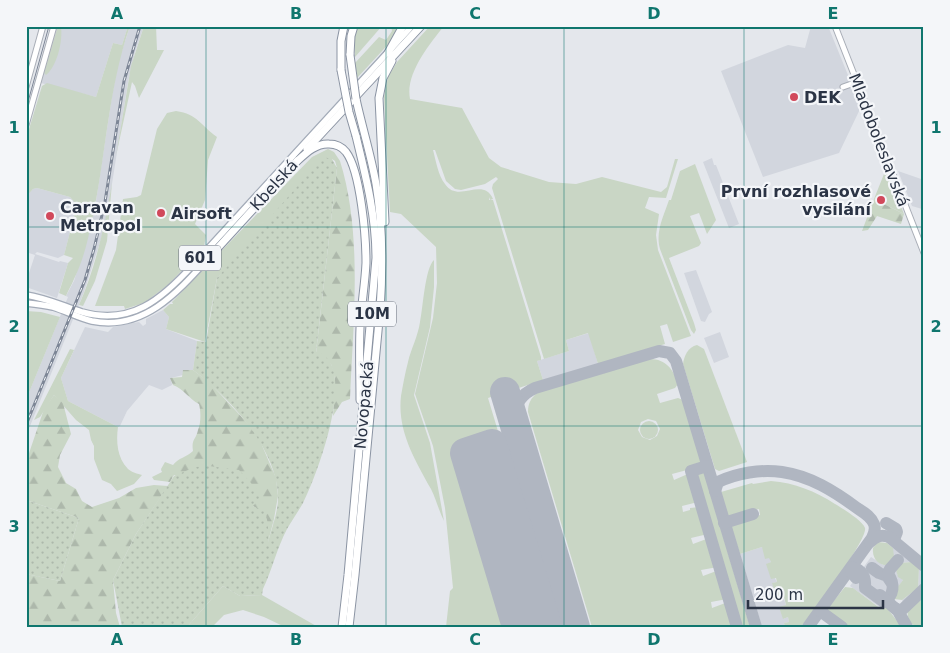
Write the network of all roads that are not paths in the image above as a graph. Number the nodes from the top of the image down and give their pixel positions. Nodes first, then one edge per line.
1 (43, 26) edge
2 (54, 26) edge
3 (344, 26) edge
4 (354, 26) edge
5 (403, 26) edge
6 (412, 26) edge
7 (421, 26) edge
8 (836, 26) edge
9 (402, 47) junction
10 (388, 53) junction
11 (857, 82) junction
12 (26, 87) edge
13 (843, 87) dead end
14 (26, 125) edge
15 (294, 164) junction
16 (215, 251) joint
17 (924, 253) edge
18 (382, 268) junction
19 (26, 295) edge
20 (26, 303) edge
21 (360, 446) junction
22 (342, 627) edge
23 (349, 627) edge

1 - 12 main road
2 - 14 main road
3 - 21 highway, Novopacká / 10M, bridge
4 - 18 highway, 10M, bridge
5 - 10 highway
6 - 10 main road, Kbelská / 601
7 - 9 highway, Kbelská / 601
8 - 11 main road, Mladoboleslavská
9 - 15 highway, Kbelská / 601
9 - 18 highway, 10M
10 - 19 main road, Kbelská / 601
11 - 13 main road
11 - 17 main road, Mladoboleslavská
15 - 16 highway, Kbelská / 601
15 - 21 highway, 10M
16 - 20 main road, Kbelská / 601
18 - 23 highway, Novopacká / 10M
21 - 22 highway, Novopacká / 10M

